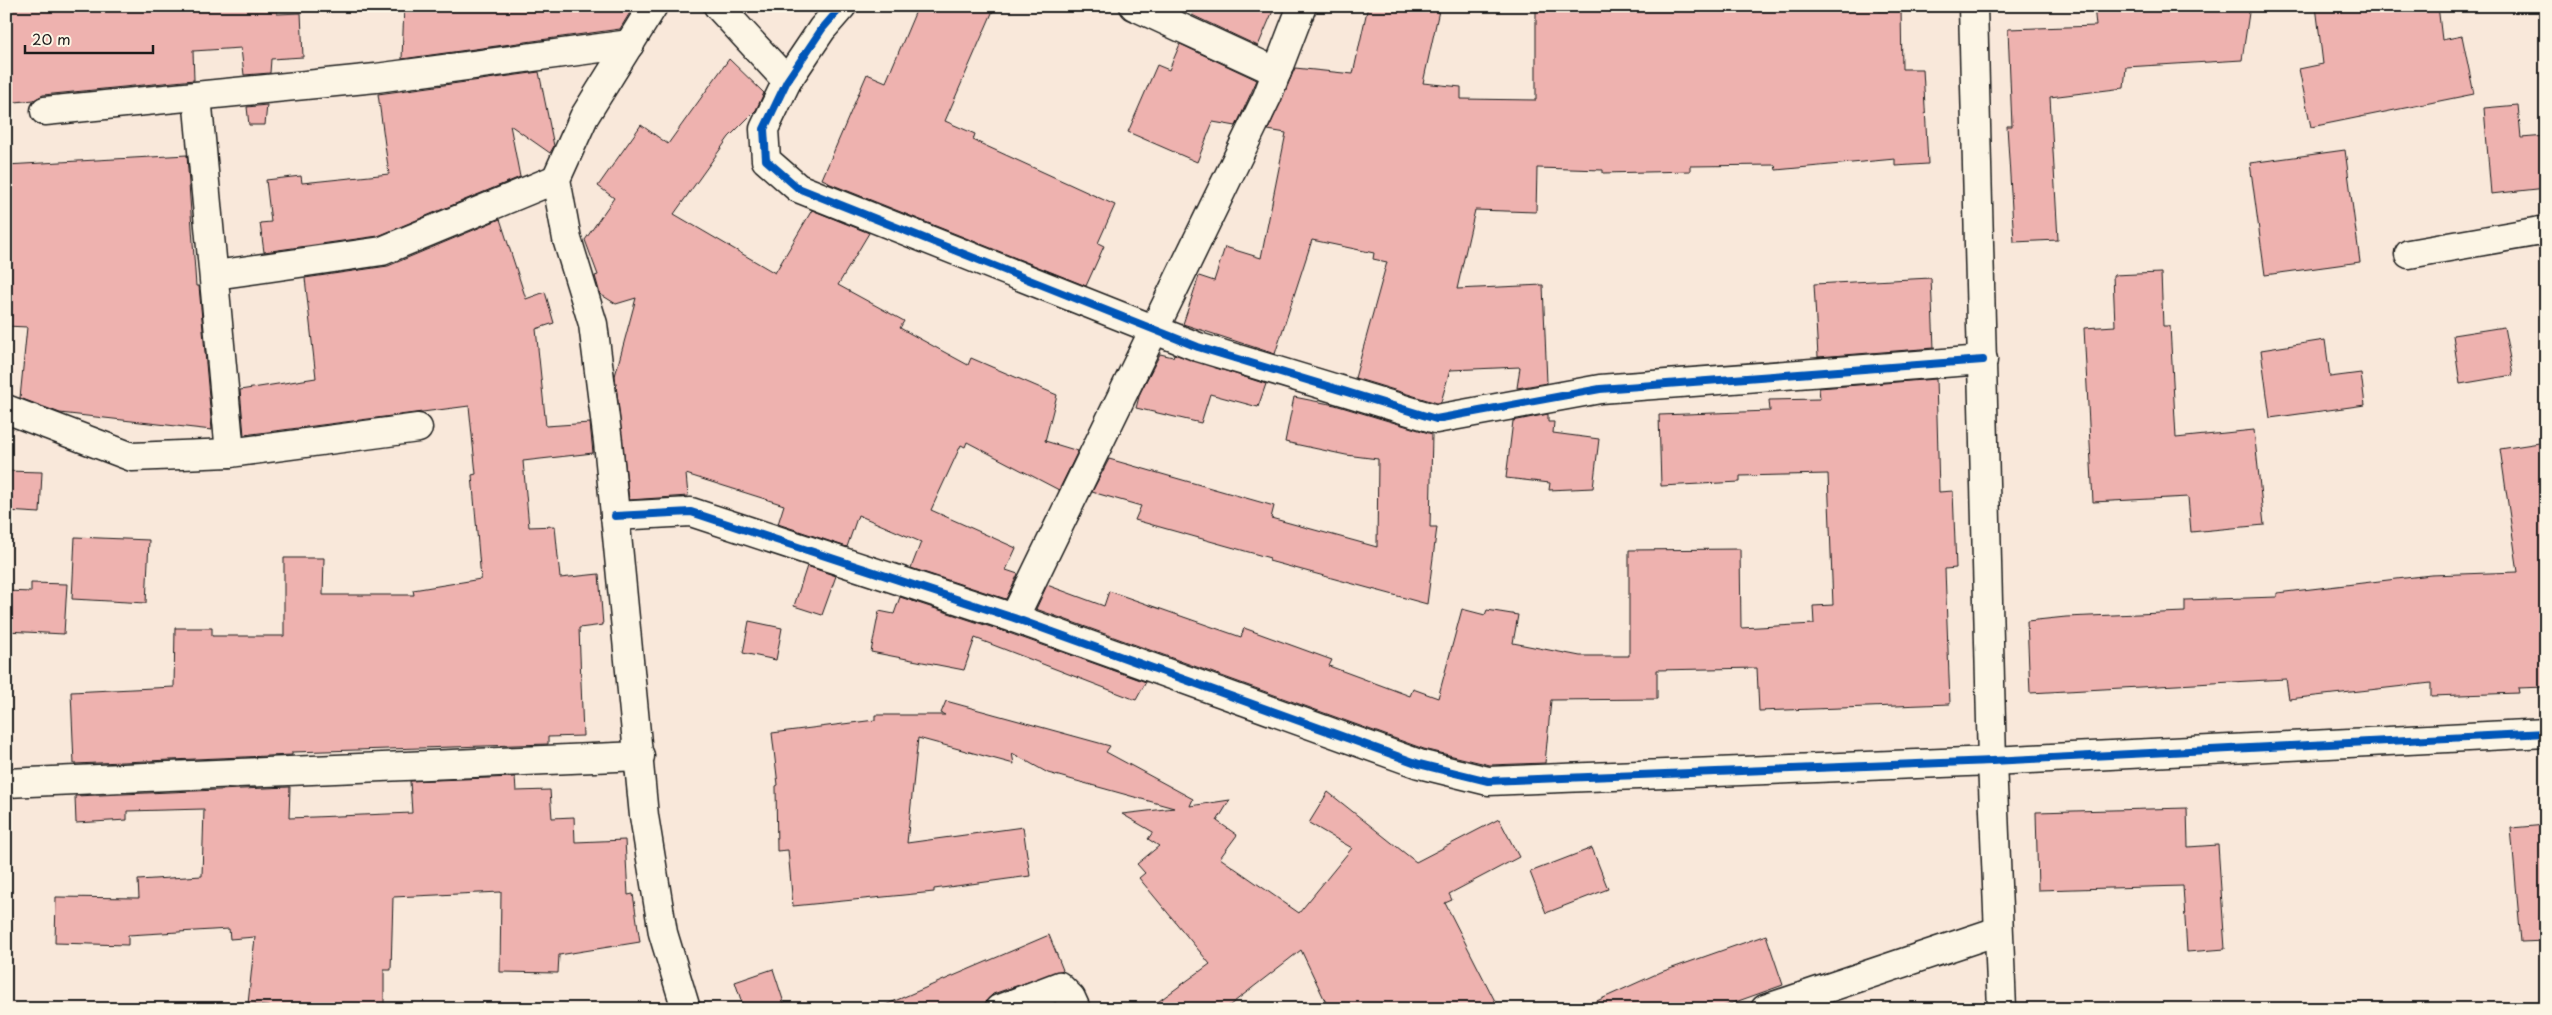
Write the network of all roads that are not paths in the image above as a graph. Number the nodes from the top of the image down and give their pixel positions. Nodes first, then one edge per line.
1 (653, 6) edge
2 (718, 6) edge
3 (842, 6) edge
4 (1134, 6) edge
5 (1302, 6) edge
6 (1973, 6) edge
7 (630, 44) junction
8 (1277, 72) junction
9 (787, 81) junction
10 (197, 96) junction
11 (45, 111) dead end
12 (556, 178) junction
13 (2546, 230) edge
14 (2409, 254) dead end
15 (215, 275) junction
16 (1153, 329) junction
17 (1983, 360) junction
18 (6, 409) edge
19 (418, 428) dead end
20 (230, 453) junction
21 (615, 516) junction
22 (1014, 618) junction
23 (2546, 733) edge
24 (640, 756) junction
25 (1992, 761) junction
26 (6, 782) edge
27 (1998, 931) junction
28 (686, 1009) edge
29 (999, 1009) edge
30 (1076, 1009) edge
31 (1765, 1009) edge
32 (2002, 1009) edge

1 - 7 street
2 - 9 street
3 - 9 street
4 - 8 street
5 - 8 street
6 - 17 street
7 - 10 street
7 - 12 street
8 - 16 street
9 - 16 street
10 - 11 street
10 - 15 street
12 - 15 street
12 - 21 street
13 - 14 street
15 - 20 street
16 - 17 street
16 - 22 street
17 - 25 street
18 - 20 street
19 - 20 street
21 - 22 street
21 - 24 street
22 - 25 street
23 - 25 street
24 - 26 street
24 - 28 street
25 - 27 street
27 - 31 street
27 - 32 street
29 - 30 street

